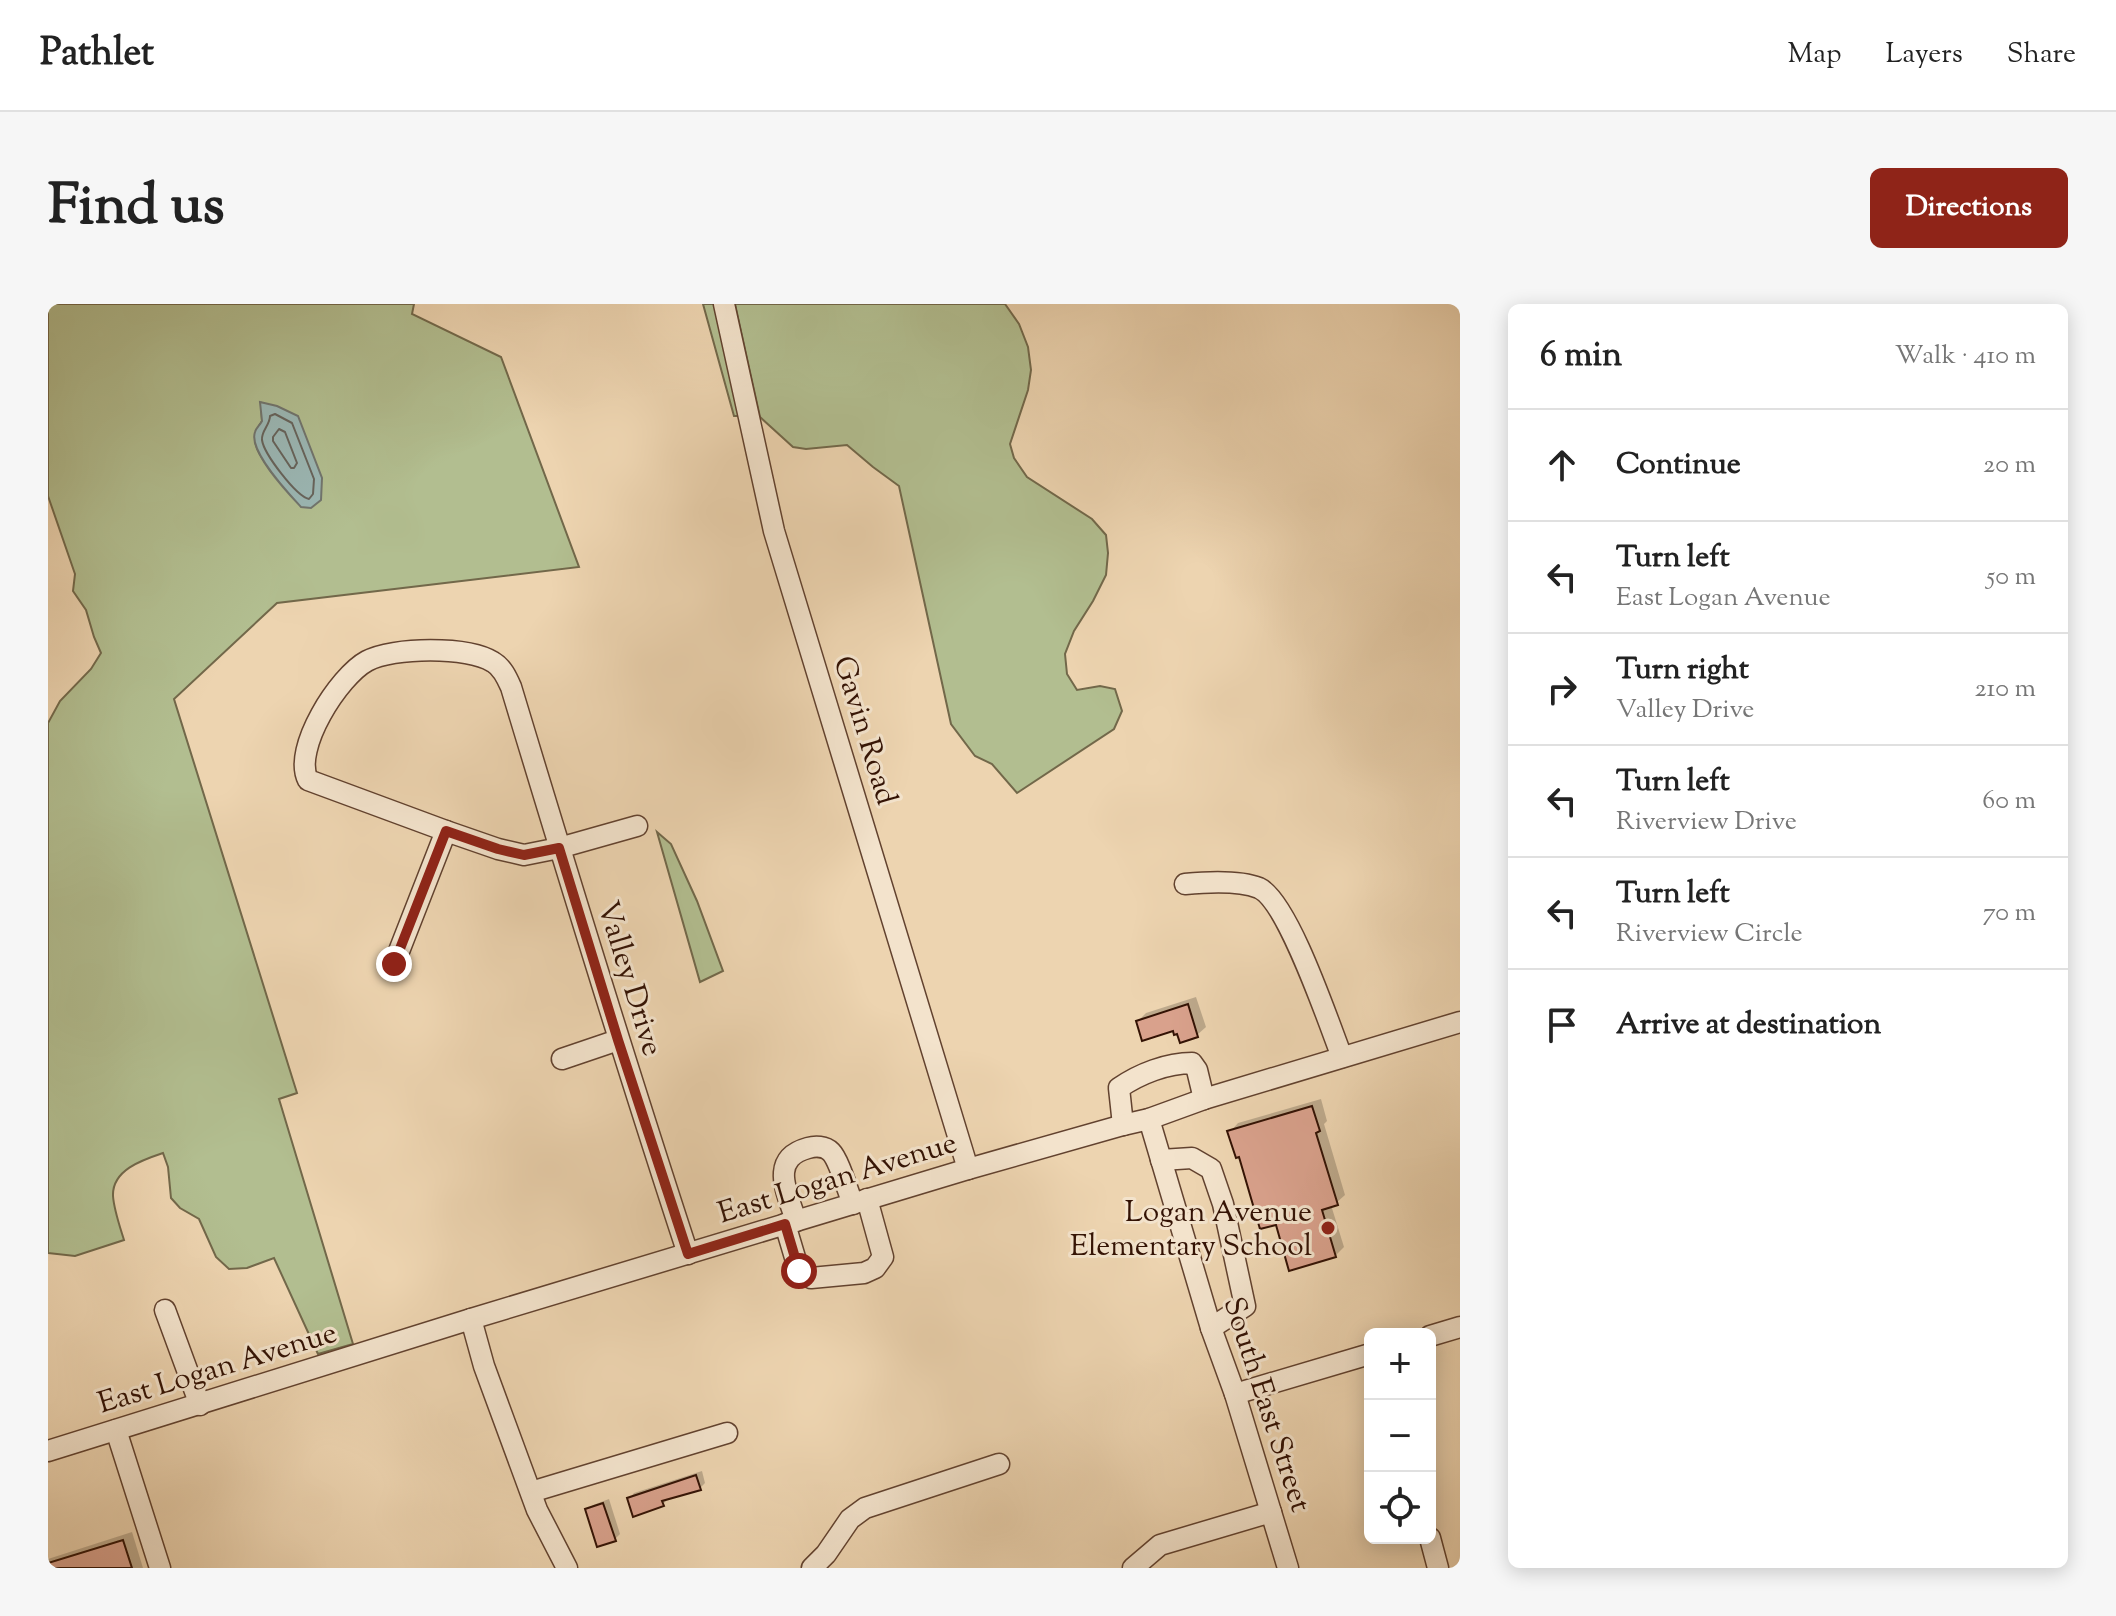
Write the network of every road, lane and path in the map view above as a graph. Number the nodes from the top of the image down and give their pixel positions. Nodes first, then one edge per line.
1 (724, 304) edge
2 (637, 826) dead end
3 (446, 831) junction
4 (559, 848) junction
5 (1185, 884) dead end
6 (394, 964) dead end
7 (1460, 1022) edge
8 (618, 1040) junction
9 (1342, 1057) junction
10 (562, 1059) dead end
11 (1204, 1099) junction
12 (1149, 1119) junction
13 (1123, 1125) junction
14 (1161, 1160) junction
15 (968, 1169) junction
16 (860, 1202) junction
17 (790, 1223) junction
18 (688, 1254) junction
19 (165, 1310) dead end
20 (471, 1319) junction
21 (1460, 1327) edge
22 (1211, 1328) junction
23 (1436, 1334) edge
24 (1364, 1356) edge
25 (1235, 1394) junction
26 (200, 1405) junction
27 (116, 1430) junction
28 (727, 1433) dead end
29 (48, 1451) edge
30 (999, 1464) dead end
31 (531, 1492) junction
32 (1271, 1512) junction
33 (1432, 1544) edge
34 (160, 1568) edge
35 (567, 1568) edge
36 (812, 1568) edge
37 (1133, 1568) edge
38 (1288, 1568) edge
39 (1438, 1568) edge

1 - 15 street, Gavin Road
2 - 4 street
3 - 4 street
3 - 4 street, Valley Drive
3 - 6 street
4 - 8 street, Valley Drive
5 - 9 street
7 - 9 street, East Logan Avenue
8 - 10 street
8 - 18 street, Valley Drive
9 - 11 street, East Logan Avenue
11 - 12 street, East Logan Avenue
11 - 13 street
12 - 13 street, East Logan Avenue
12 - 14 street, South East Street
13 - 15 street, East Logan Avenue
14 - 22 street, South East Street
14 - 22 street
15 - 16 street, East Logan Avenue
16 - 17 street, East Logan Avenue
16 - 17 street
16 - 17 street
17 - 18 street, East Logan Avenue
18 - 20 street, East Logan Avenue
19 - 26 street
20 - 26 street, East Logan Avenue
20 - 31 street
21 - 23 street
22 - 25 street, South East Street
24 - 25 street
25 - 32 street, South East Street
26 - 27 street, East Logan Avenue
27 - 29 street, East Logan Avenue
27 - 34 street
28 - 31 street
30 - 36 street
31 - 35 street
32 - 37 street
32 - 38 street, South East Street
33 - 39 street

